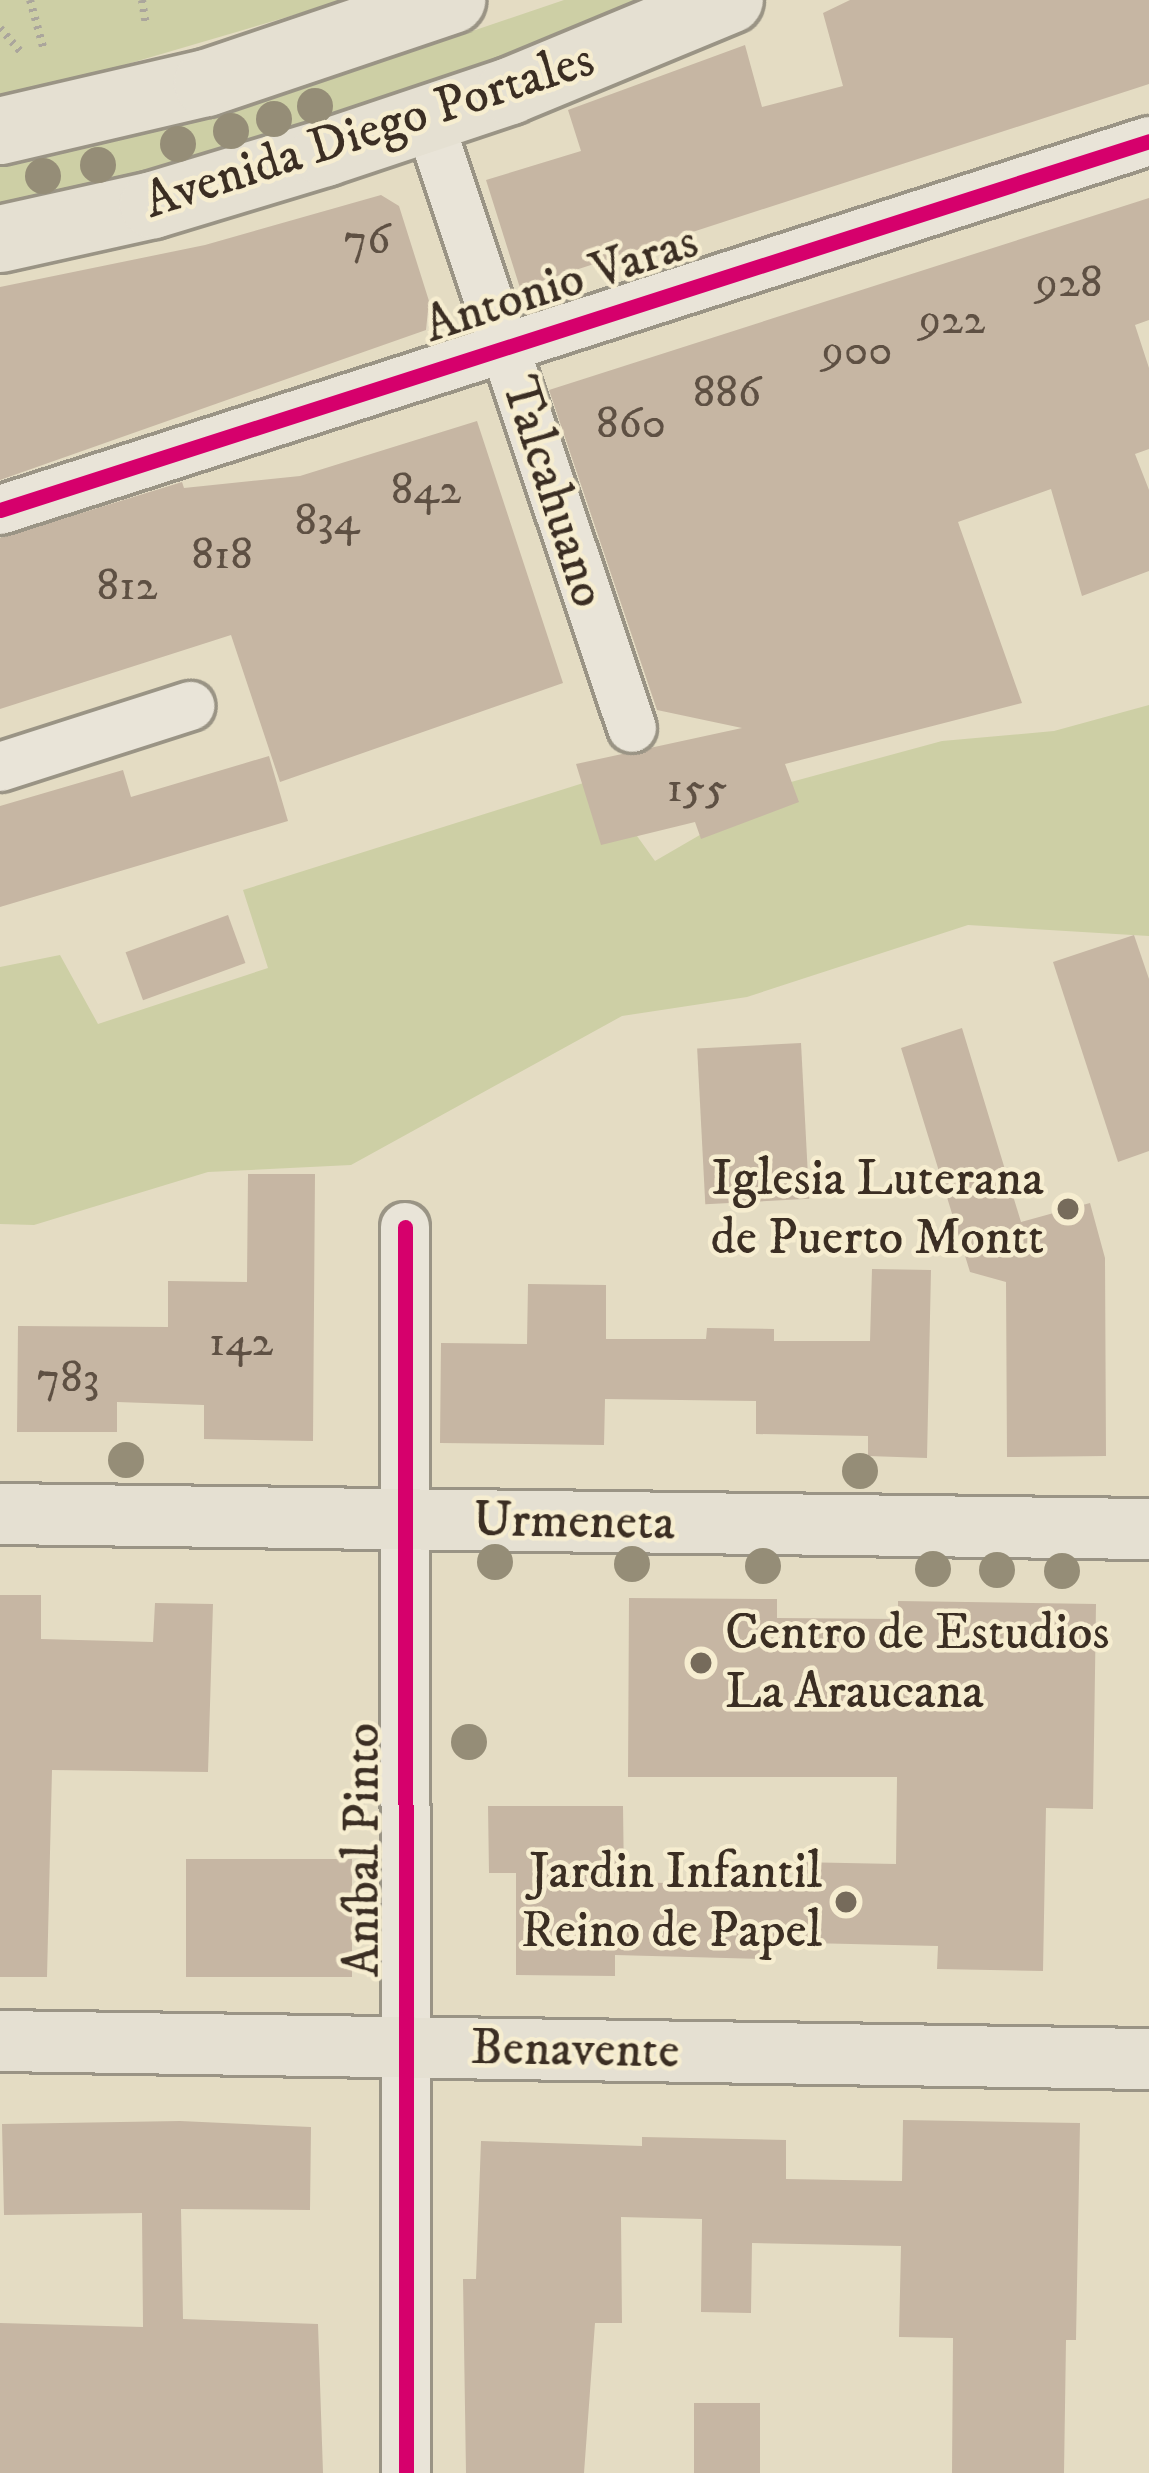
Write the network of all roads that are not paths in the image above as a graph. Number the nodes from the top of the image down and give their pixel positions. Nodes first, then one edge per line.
1 (452, 0) edge
2 (730, 0) edge
3 (428, 119) junction
4 (0, 131) edge
5 (1149, 141) edge
6 (0, 239) edge
7 (504, 346) junction
8 (0, 510) edge
9 (190, 706) dead end
10 (632, 728) dead end
11 (0, 767) edge
12 (405, 1227) dead end
13 (0, 1514) edge
14 (405, 1519) junction
15 (1149, 1529) edge
16 (0, 2041) edge
17 (406, 2048) junction
18 (1149, 2059) edge
19 (406, 2473) edge

1 - 4 highway, Avenida Diego Portales
2 - 3 highway, Avenida Diego Portales
3 - 6 highway, Avenida Diego Portales
3 - 7 street, Talcahuano
5 - 7 street, Antonio Varas
7 - 8 street, Antonio Varas
7 - 10 street, Talcahuano
9 - 11 street
12 - 14 street, Aníbal Pinto
13 - 14 main road, Urmeneta
14 - 15 main road, Urmeneta
14 - 17 street, Aníbal Pinto
16 - 17 main road, Benavente
17 - 18 main road, Benavente
17 - 19 street, Aníbal Pinto

